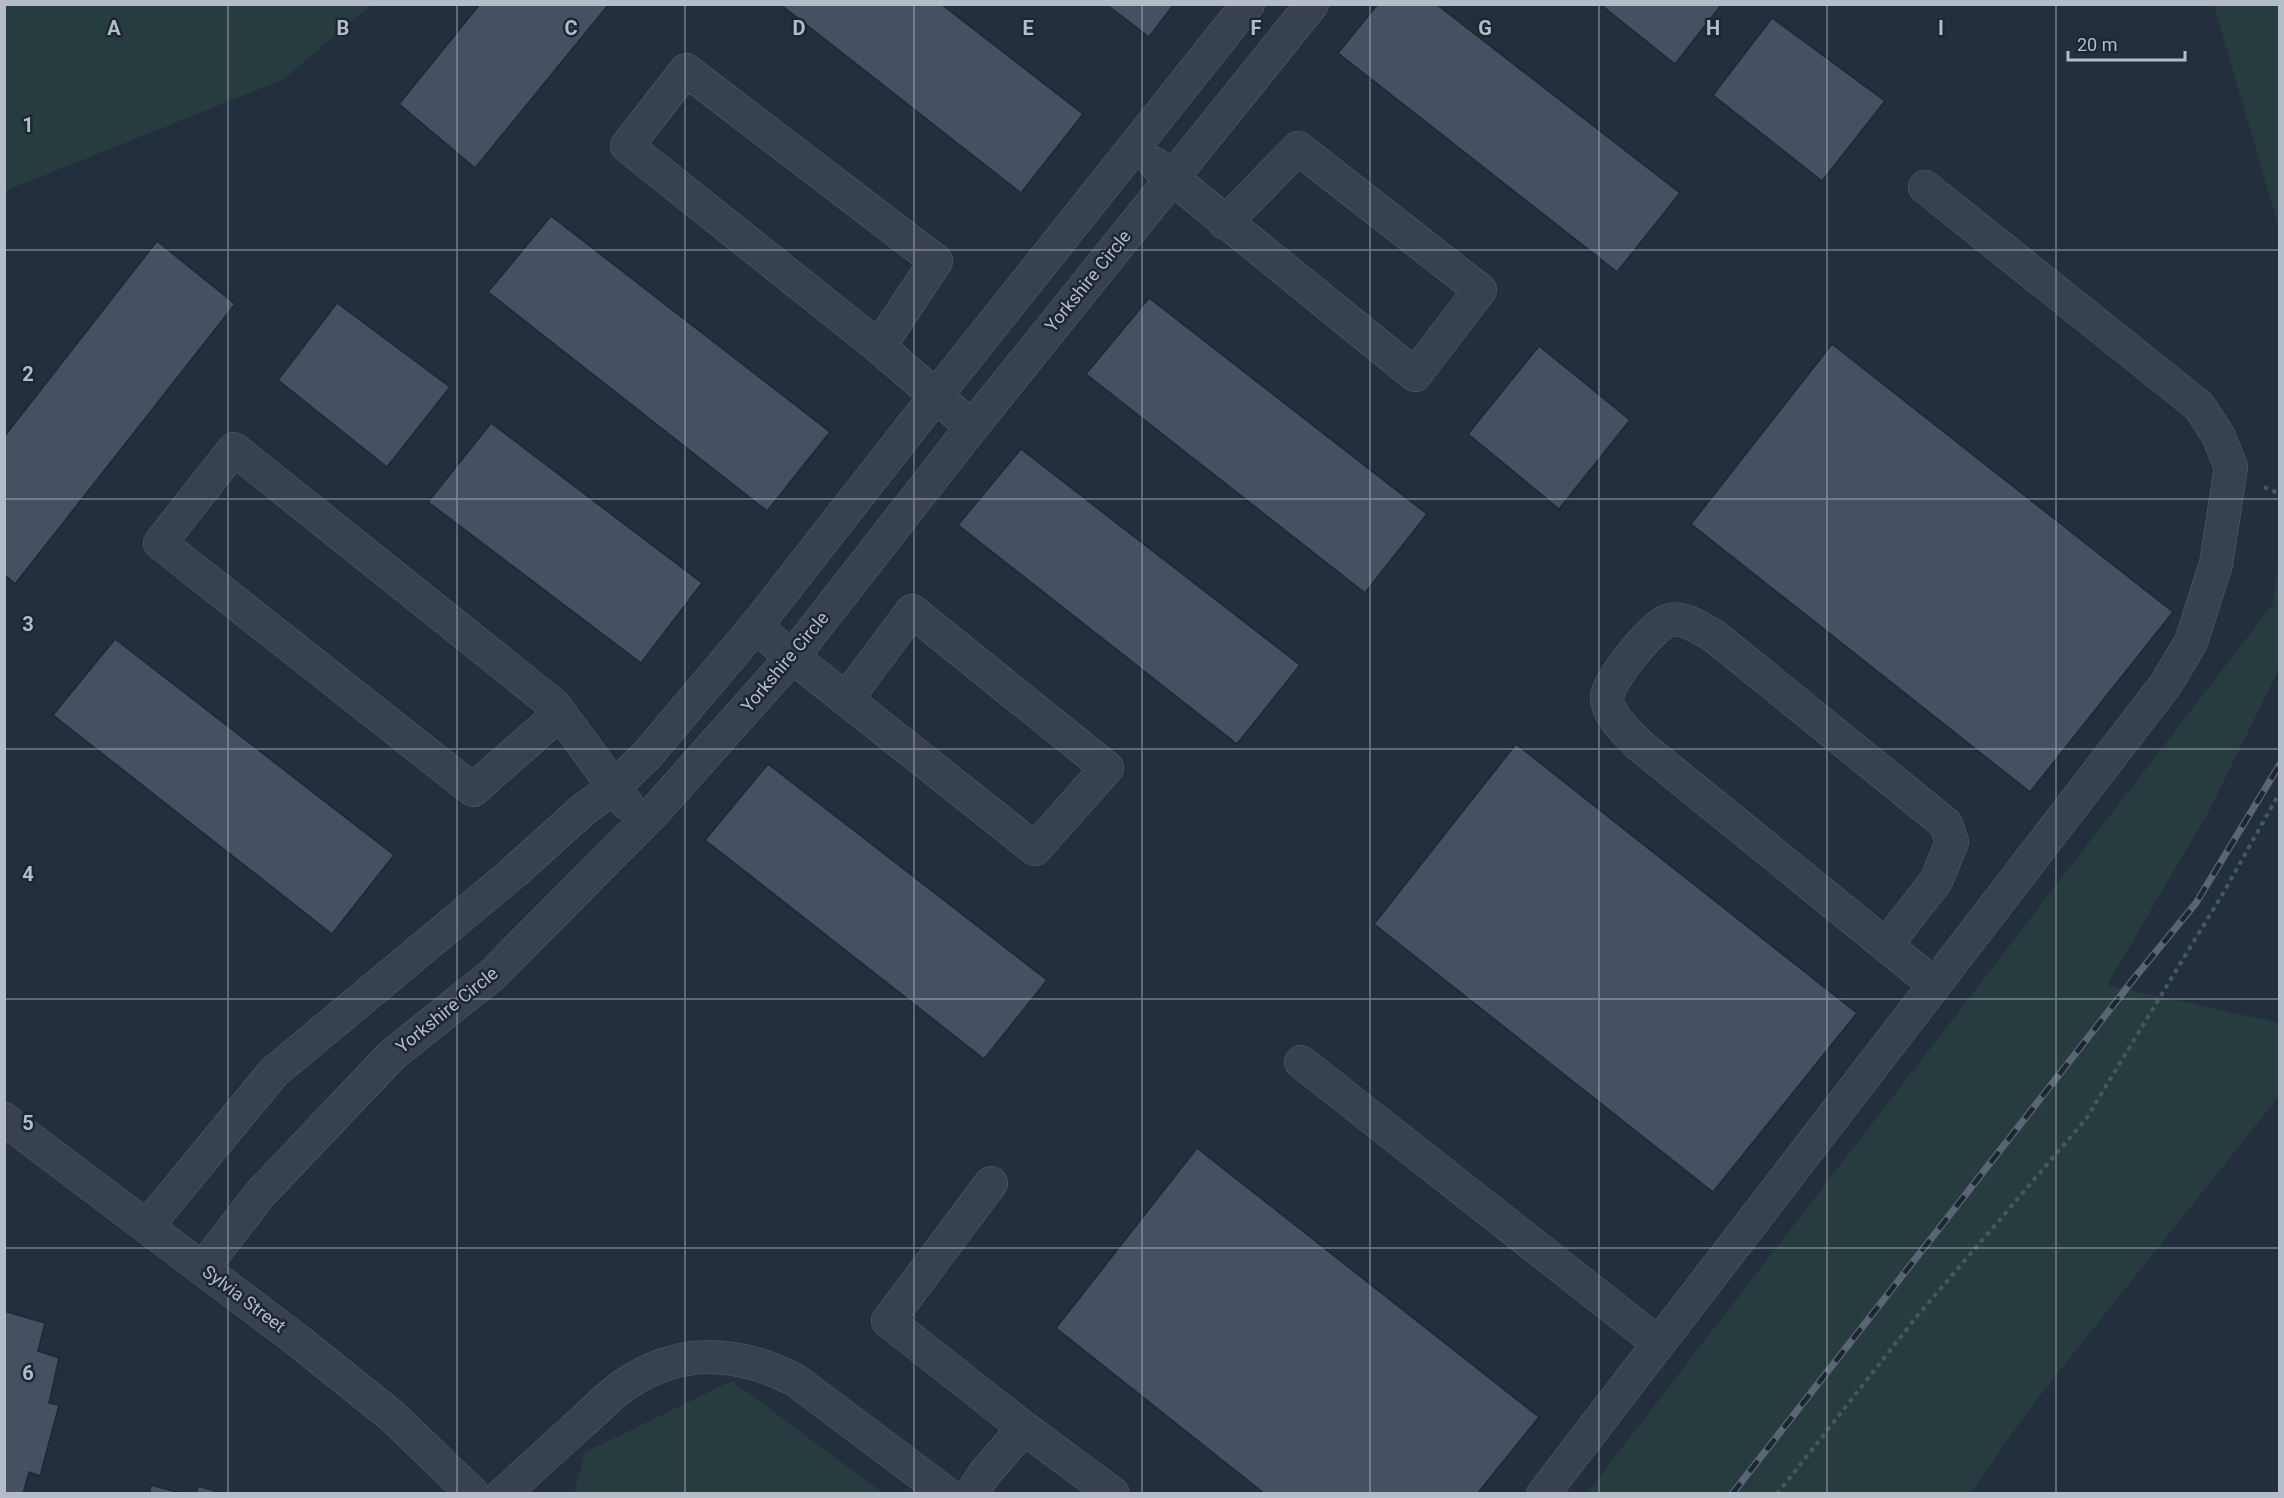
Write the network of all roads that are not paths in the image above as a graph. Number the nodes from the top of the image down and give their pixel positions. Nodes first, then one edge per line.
1 (1248, 4) edge
2 (1312, 4) edge
3 (1135, 147) junction
4 (1171, 177) junction
5 (1925, 187) dead end
6 (1225, 223) junction
7 (879, 347) junction
8 (934, 397) junction
9 (972, 427) junction
10 (755, 627) junction
11 (793, 656) junction
12 (848, 698) junction
13 (559, 714) junction
14 (613, 788) junction
15 (643, 823) junction
16 (1886, 945) junction
17 (1935, 985) junction
18 (1301, 1062) dead end
19 (4, 1119) edge
20 (991, 1183) dead end
21 (148, 1225) junction
22 (203, 1268) junction
23 (1658, 1343) junction
24 (1024, 1428) junction
25 (473, 1494) edge
26 (503, 1494) edge
27 (947, 1494) edge
28 (971, 1494) edge
29 (1113, 1494) edge
30 (1543, 1494) edge

1 - 3 street
2 - 4 street, Yorkshire Circle
3 - 4 street
3 - 8 street
4 - 6 street
4 - 9 street, Yorkshire Circle
5 - 17 street
6 - 6 street
7 - 7 street
7 - 8 street
8 - 9 street
8 - 10 street
9 - 11 street, Yorkshire Circle
10 - 11 street
10 - 14 street
11 - 12 street
11 - 15 street, Yorkshire Circle
12 - 12 street
13 - 13 street
13 - 14 street
14 - 15 street
14 - 21 street
15 - 22 street, Yorkshire Circle
16 - 16 street
16 - 17 street
17 - 23 street
18 - 23 street
19 - 21 street, Sylvia Street
20 - 24 street
21 - 22 street, Sylvia Street
22 - 25 street, Sylvia Street
23 - 30 street
24 - 28 street
24 - 29 street
26 - 27 street

